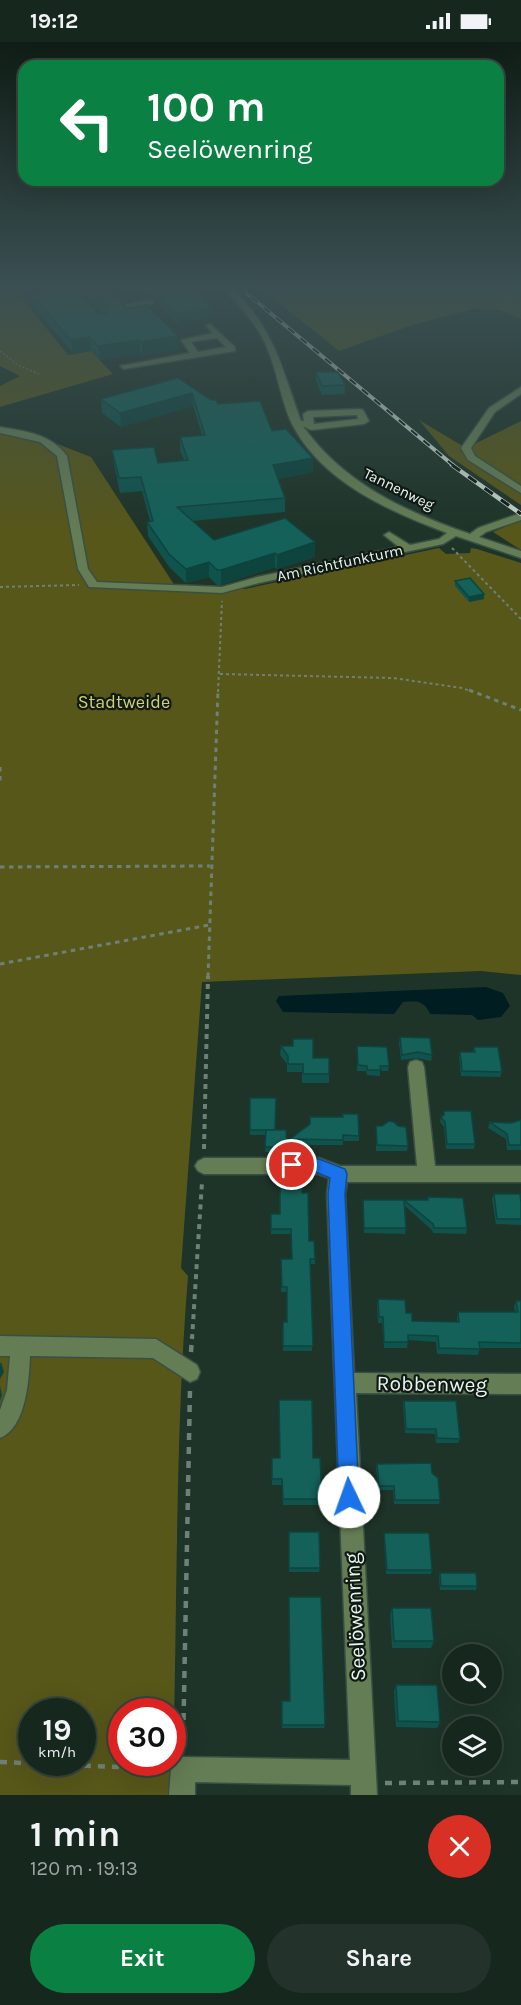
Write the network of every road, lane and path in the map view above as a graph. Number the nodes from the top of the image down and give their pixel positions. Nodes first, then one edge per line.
1 (27, 369) edge
2 (279, 369) edge
3 (39, 374) dead end
4 (521, 390) edge
5 (309, 423) junction
6 (297, 424) junction
7 (0, 430) edge
8 (521, 490) edge
9 (521, 516) edge
10 (455, 531) junction
11 (389, 535) dead end
12 (472, 537) junction
13 (443, 541) junction
14 (409, 549) junction
15 (521, 555) edge
16 (93, 585) junction
17 (0, 587) edge
18 (521, 619) edge
19 (220, 674) dead end
20 (521, 710) edge
21 (0, 767) edge
22 (0, 777) edge
23 (0, 783) edge
24 (210, 866) dead end
25 (0, 867) edge
26 (209, 925) dead end
27 (0, 964) edge
28 (416, 1067) dead end
29 (204, 1166) dead end
30 (427, 1173) junction
31 (339, 1174) junction
32 (521, 1174) edge
33 (0, 1346) edge
34 (21, 1347) junction
35 (190, 1372) dead end
36 (344, 1383) junction
37 (521, 1384) edge
38 (0, 1428) edge
39 (0, 1762) edge
40 (108, 1766) edge
41 (186, 1769) edge
42 (183, 1776) edge
43 (521, 1782) edge
44 (363, 1784) edge
45 (182, 1795) edge

1 - 3 path
2 - 6 street, Tannenweg
4 - 8 street
5 - 5 street
5 - 6 street
6 - 10 street, Tannenweg
7 - 16 street
9 - 12 street
10 - 12 street, Tannenweg
10 - 13 street, Am Richtfunkturm
11 - 14 street
12 - 15 street, Tannenweg
13 - 14 street, Am Richtfunkturm
13 - 18 path
14 - 16 street, Am Richtfunkturm
16 - 17 path
19 - 20 path
21 - 22 path
22 - 23 path
24 - 25 path
26 - 27 path
28 - 30 street
29 - 31 street
30 - 31 street
30 - 32 street
31 - 36 street, Seelöwenring
33 - 34 street
34 - 35 street
34 - 38 street
36 - 37 street, Robbenweg
36 - 44 street, Seelöwenring
39 - 40 path
41 - 44 street
42 - 45 street
43 - 44 path

